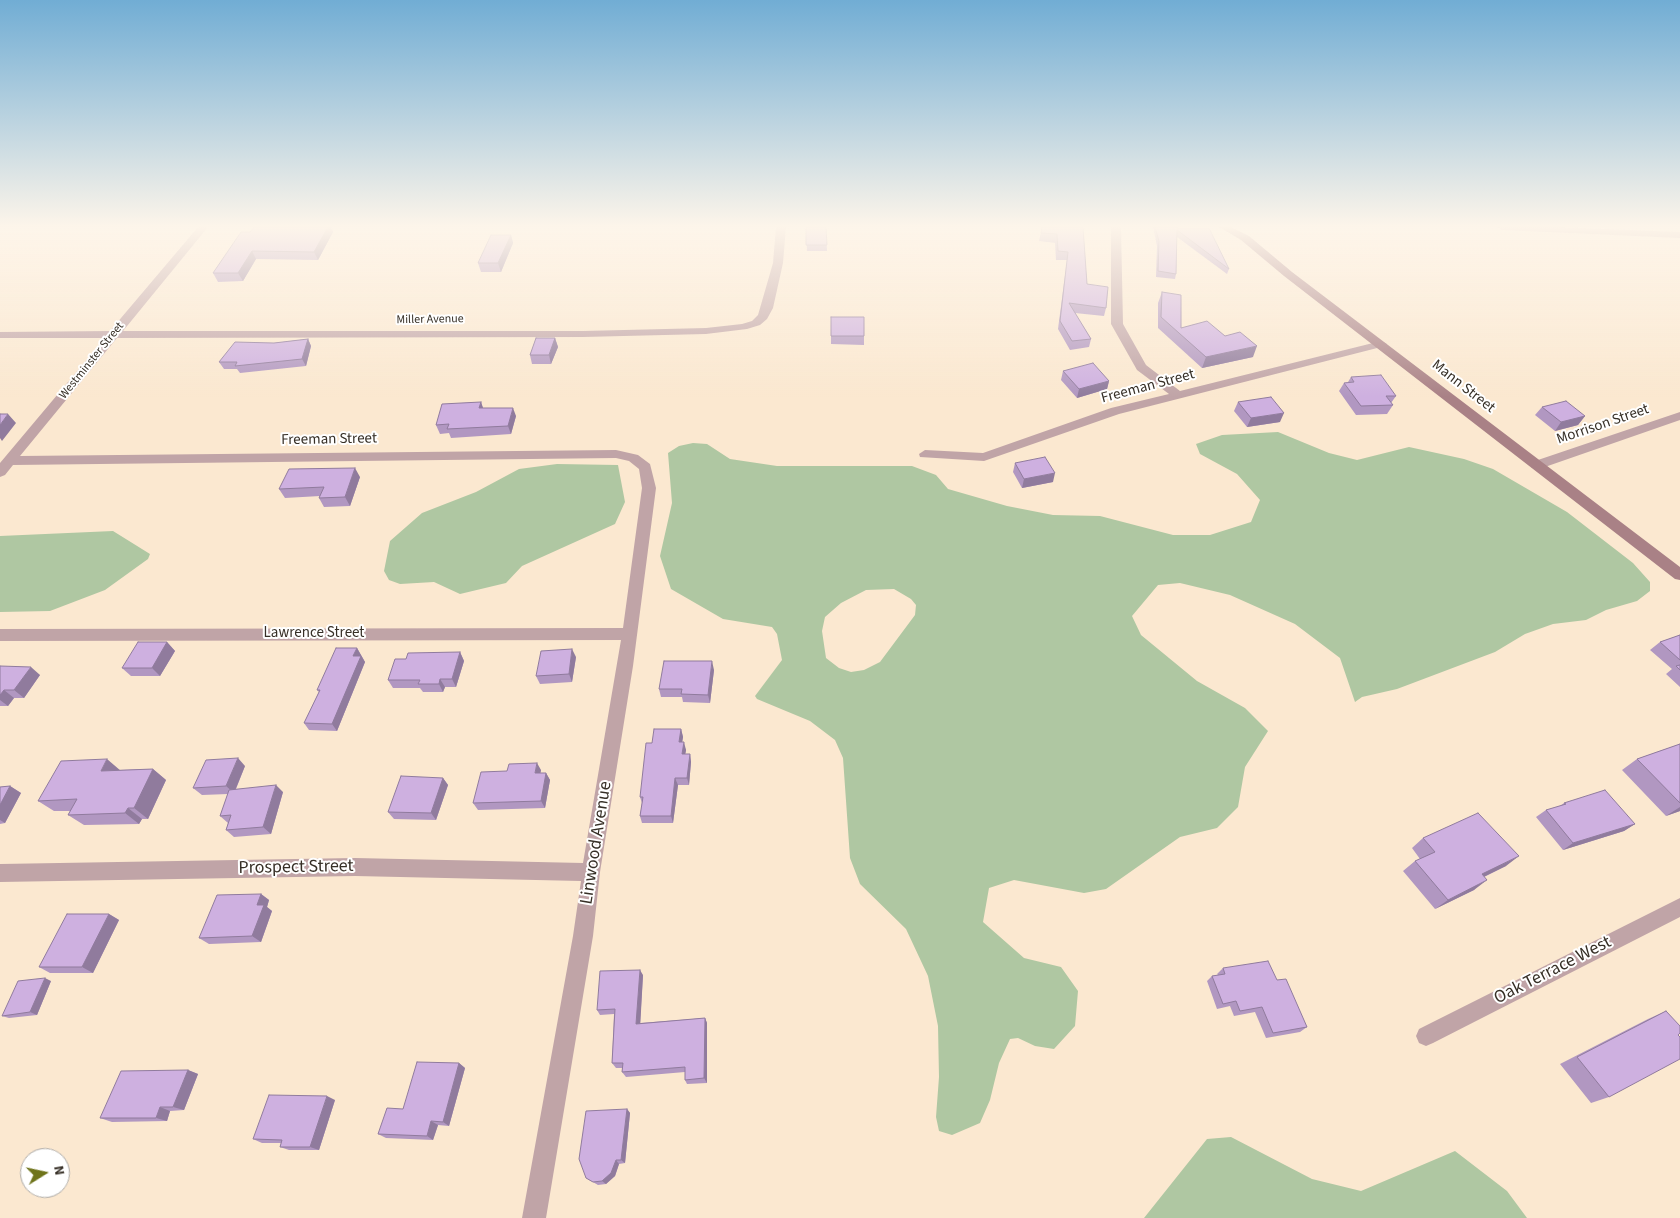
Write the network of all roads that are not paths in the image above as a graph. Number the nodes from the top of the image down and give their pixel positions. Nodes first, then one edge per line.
1 (155, 284) edge
2 (773, 284) edge
3 (1117, 284) edge
4 (1304, 284) edge
5 (0, 335) edge
6 (111, 336) junction
7 (1381, 344) junction
8 (1177, 394) junction
9 (1680, 416) edge
10 (925, 454) dead end
11 (10, 461) junction
12 (1537, 465) junction
13 (645, 467) joint
14 (0, 472) edge
15 (1680, 575) edge
16 (628, 634) junction
17 (0, 635) edge
18 (591, 872) junction
19 (0, 873) edge
20 (1680, 907) edge
21 (1426, 1036) dead end
22 (534, 1218) edge

1 - 6 street, Westminster Street
2 - 6 street, Miller Avenue
3 - 8 street
4 - 7 street, Mann Street
5 - 6 street, Miller Avenue
6 - 11 street, Westminster Street
7 - 8 street, Freeman Street
7 - 12 street, Mann Street
8 - 10 street, Freeman Street
9 - 12 street, Morrison Street
11 - 13 street, Freeman Street
11 - 14 street, Westminster Street
12 - 15 street, Mann Street
13 - 16 street, Linwood Avenue
16 - 17 street, Lawrence Street
16 - 18 street, Linwood Avenue
18 - 19 street, Prospect Street
18 - 22 street, Linwood Avenue
20 - 21 street, Oak Terrace West

